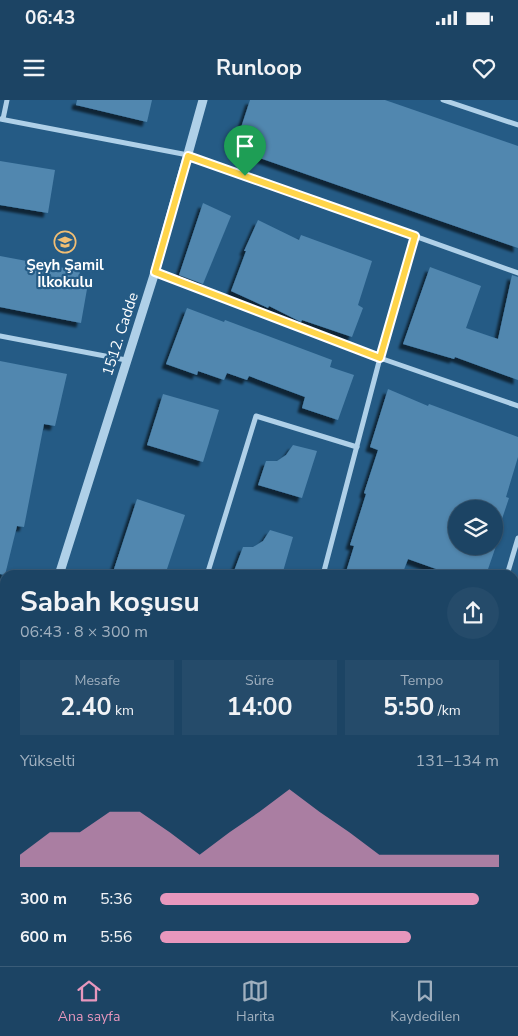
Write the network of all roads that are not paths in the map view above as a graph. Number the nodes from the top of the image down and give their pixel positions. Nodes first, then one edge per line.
1 (7, 100) edge
2 (203, 100) edge
3 (443, 100) edge
4 (2, 119) edge
5 (518, 125) edge
6 (188, 156) junction
7 (415, 236) junction
8 (155, 272) junction
9 (518, 273) edge
10 (0, 336) edge
11 (380, 358) junction
12 (126, 360) junction
13 (518, 406) edge
14 (357, 446) junction
15 (518, 538) edge
16 (61, 570) edge
17 (209, 570) edge
18 (324, 570) edge
19 (508, 570) edge

1 - 4 street
2 - 6 street, 1512. Cadde
3 - 5 street
4 - 6 street
6 - 7 street
6 - 8 street, 1512. Cadde
7 - 9 street
7 - 11 street
8 - 11 street
8 - 12 street, 1512. Cadde
10 - 12 street
11 - 13 street
11 - 14 street
12 - 16 street, 1512. Cadde
14 - 17 street
14 - 18 street
15 - 19 street

